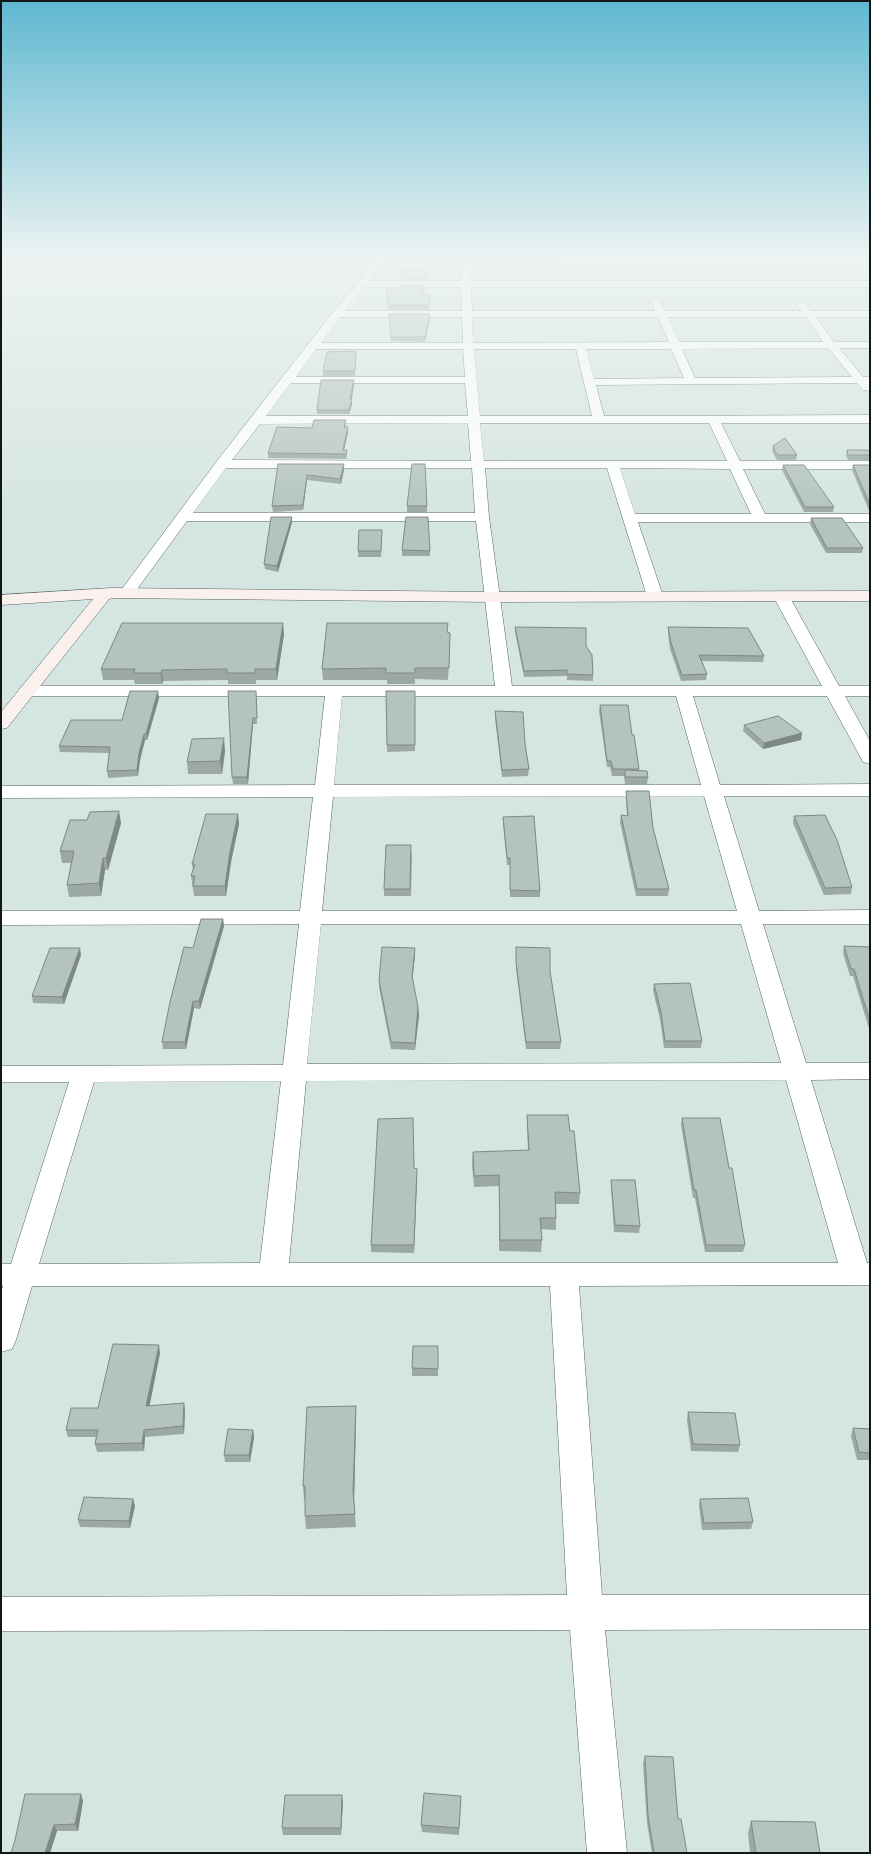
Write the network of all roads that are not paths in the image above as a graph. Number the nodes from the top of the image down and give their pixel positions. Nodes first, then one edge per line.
1 (314, 346) edge
2 (468, 347) edge
3 (580, 347) edge
4 (677, 347) edge
5 (833, 347) edge
6 (288, 380) junction
7 (470, 380) junction
8 (865, 380) edge
9 (691, 381) junction
10 (589, 382) junction
11 (870, 392) edge
12 (870, 419) edge
13 (257, 420) junction
14 (473, 420) junction
15 (599, 420) junction
16 (714, 420) junction
17 (222, 464) junction
18 (612, 465) junction
19 (735, 465) junction
20 (870, 465) edge
21 (478, 466) junction
22 (182, 517) junction
23 (482, 517) junction
24 (630, 518) junction
25 (760, 518) junction
26 (870, 518) edge
27 (127, 593) junction
28 (108, 594) junction
29 (493, 596) junction
30 (655, 596) junction
31 (781, 596) junction
32 (870, 596) edge
33 (1, 600) edge
34 (27, 691) junction
35 (334, 691) junction
36 (504, 691) junction
37 (683, 691) junction
38 (834, 691) junction
39 (870, 691) edge
40 (1, 724) edge
41 (870, 758) edge
42 (712, 790) junction
43 (870, 790) edge
44 (324, 791) junction
45 (1, 792) edge
46 (750, 917) junction
47 (870, 917) edge
48 (1, 918) edge
49 (310, 918) junction
50 (796, 1072) junction
51 (870, 1072) edge
52 (294, 1073) junction
53 (1, 1074) edge
54 (84, 1074) junction
55 (564, 1274) junction
56 (863, 1274) edge
57 (273, 1275) junction
58 (11, 1276) edge
59 (1, 1340) edge
60 (586, 1612) junction
61 (870, 1612) edge
62 (1, 1614) edge
63 (607, 1853) edge

1 - 6 street
2 - 7 street
3 - 10 street
4 - 9 street
5 - 8 street
6 - 7 street
6 - 13 street
7 - 14 street
8 - 9 street
8 - 11 street
9 - 10 street
10 - 15 street
12 - 16 street
13 - 14 street
13 - 17 street
14 - 15 street
14 - 21 street
15 - 16 street
16 - 19 street
17 - 21 street
17 - 22 street
18 - 19 street
18 - 21 street
18 - 24 street
19 - 20 street
19 - 25 street
21 - 23 street
22 - 23 street
22 - 27 street
23 - 29 street
24 - 25 street
24 - 30 street
25 - 26 street
27 - 28 street
27 - 29 street
28 - 33 street
28 - 34 street
29 - 30 street
29 - 36 street
30 - 31 street
31 - 32 street
31 - 38 street
34 - 35 street
34 - 40 street
35 - 36 street
35 - 44 street
36 - 37 street
37 - 38 street
37 - 42 street
38 - 39 street
38 - 41 street
42 - 43 street
42 - 44 street
42 - 46 street
44 - 45 street
44 - 49 street
46 - 47 street
46 - 49 street
46 - 50 street
48 - 49 street
49 - 52 street
50 - 51 street
50 - 52 street
50 - 56 street
52 - 54 street
52 - 57 street
53 - 54 street
54 - 58 street
55 - 56 street
55 - 57 street
55 - 60 street
57 - 58 street
58 - 59 street
60 - 61 street
60 - 62 street
60 - 63 street

